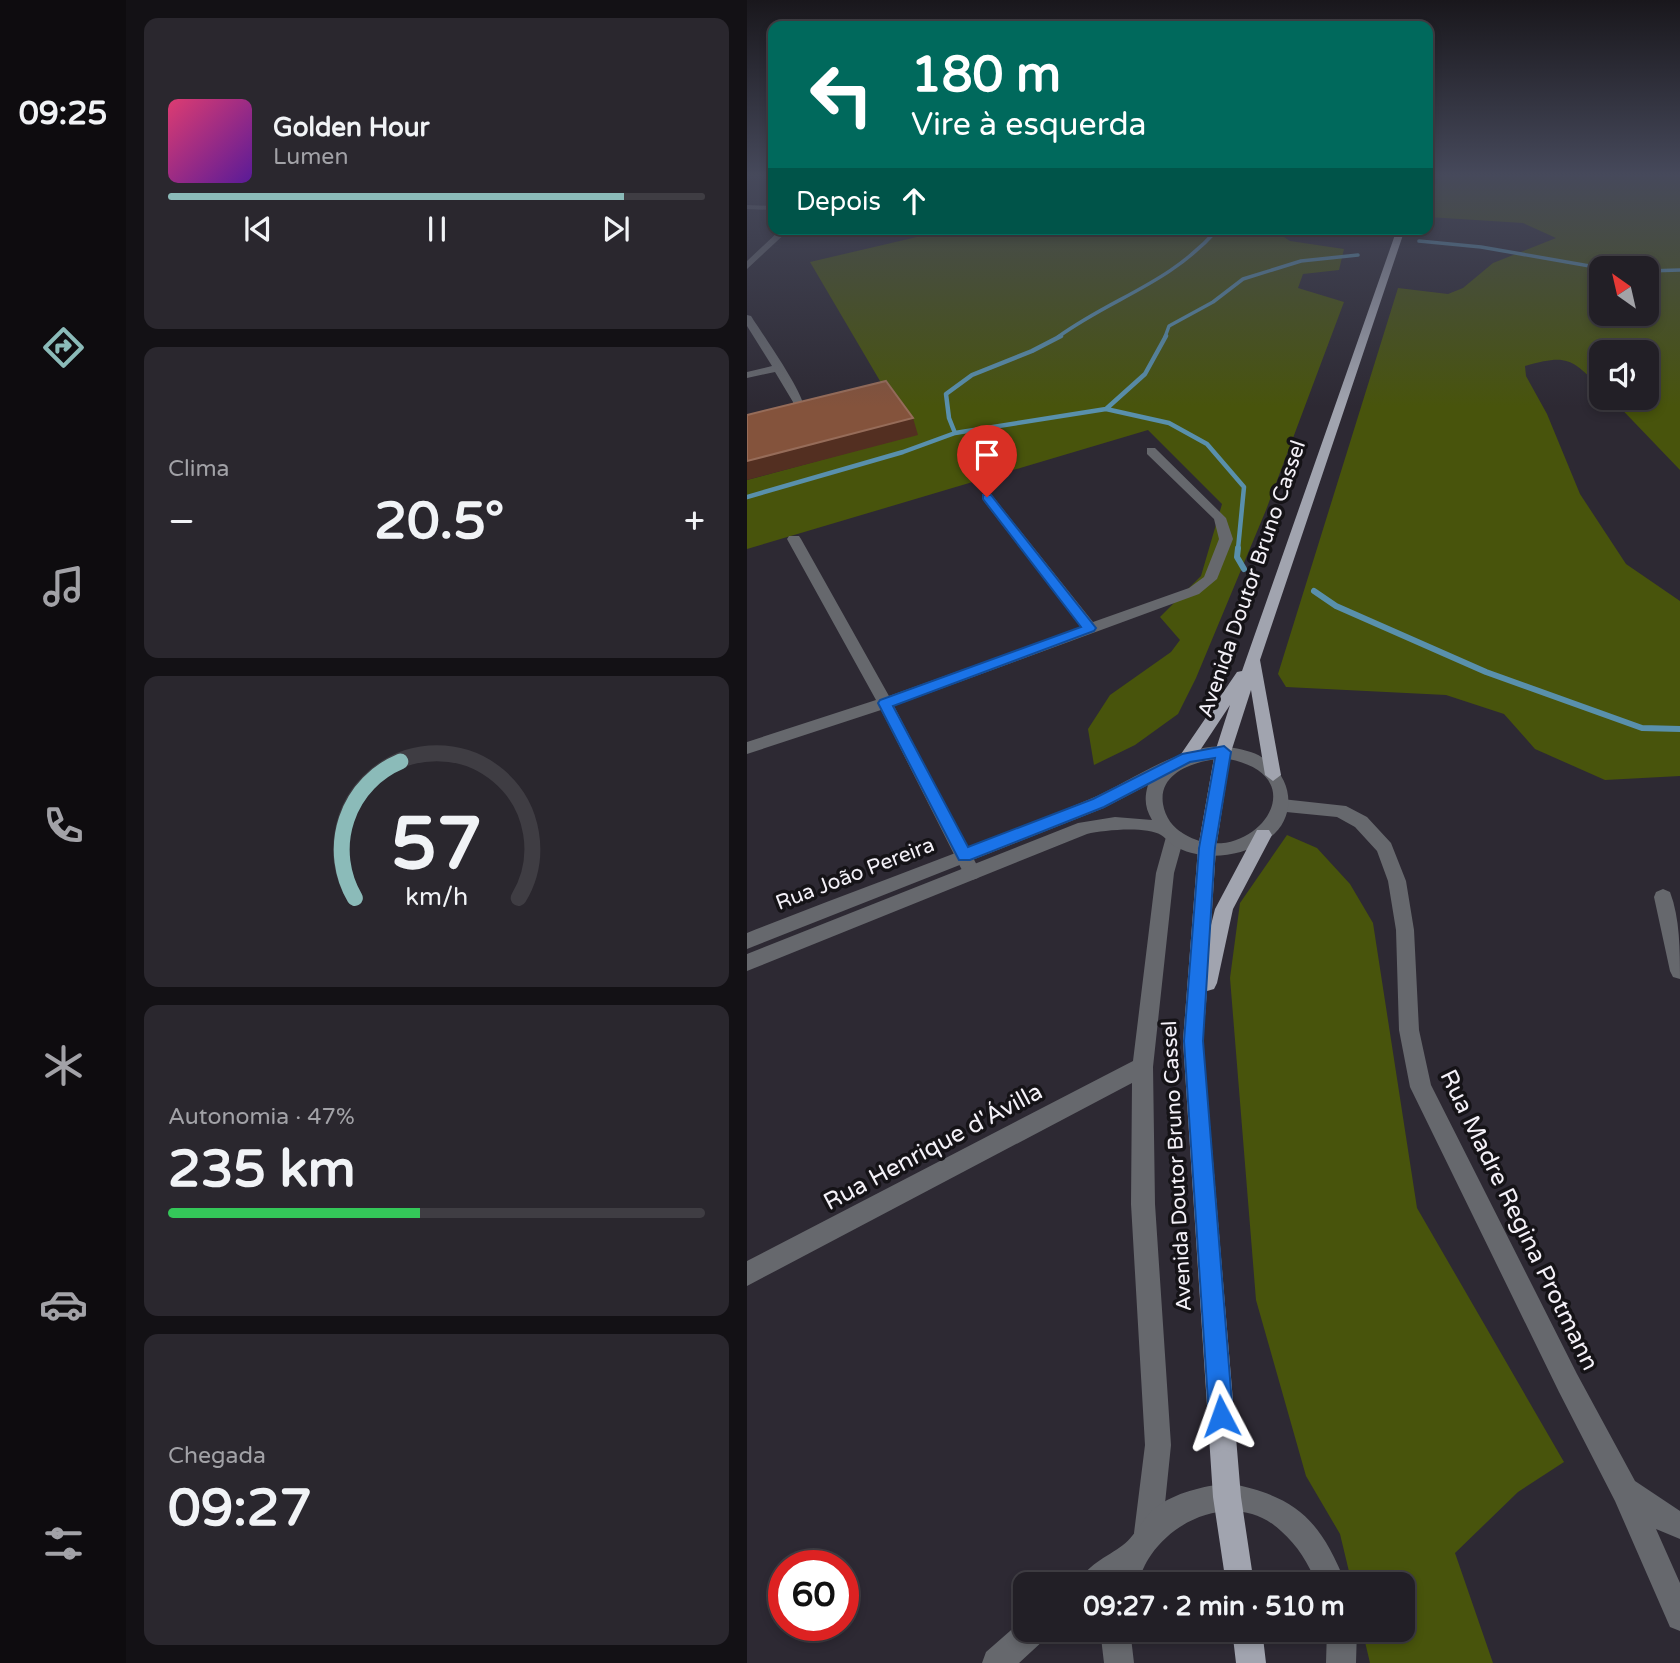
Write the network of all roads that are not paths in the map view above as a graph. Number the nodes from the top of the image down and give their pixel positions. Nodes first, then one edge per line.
1 (1393, 253) edge
2 (747, 318) edge
3 (779, 368) junction
4 (747, 375) edge
5 (747, 428) edge
6 (1151, 451) dead end
7 (987, 497) dead end
8 (794, 538) dead end
9 (1090, 628) junction
10 (1253, 659) junction
11 (885, 703) junction
12 (747, 748) edge
13 (1224, 752) junction
14 (1180, 761) junction
15 (1273, 775) junction
16 (1282, 806) junction
17 (1170, 833) junction
18 (1263, 835) junction
19 (1207, 848) junction
20 (968, 864) junction
21 (1663, 897) dead end
22 (747, 941) edge
23 (747, 963) edge
24 (1680, 971) edge
25 (1193, 1041) junction
26 (1143, 1067) junction
27 (747, 1274) edge
28 (1625, 1491) junction
29 (1227, 1497) junction
30 (1680, 1524) edge
31 (1142, 1544) junction
32 (1107, 1572) edge
33 (1128, 1572) edge
34 (1238, 1572) edge
35 (1329, 1572) edge
36 (1680, 1617) edge
37 (1020, 1642) edge
38 (1117, 1642) edge
39 (1248, 1642) edge
40 (1342, 1642) edge
41 (997, 1663) edge
42 (1119, 1663) edge
43 (1252, 1663) edge
44 (1341, 1663) edge

1 - 10 main road, Avenida Doutor Bruno Cassel
2 - 3 street
3 - 4 street
3 - 5 street
6 - 9 street
7 - 9 street
8 - 11 street
9 - 11 street
10 - 13 main road, Avenida Doutor Bruno Cassel
10 - 14 main road
10 - 15 main road
11 - 12 street
11 - 20 street
13 - 14 street, Rua João Pereira
13 - 15 street
13 - 19 main road, Avenida Doutor Bruno Cassel
14 - 17 street
14 - 20 street, Rua João Pereira
15 - 16 street
16 - 18 street
16 - 28 street, Rua Madre Regina Protmann
17 - 19 street, Rua João Pereira
17 - 20 street, Rua João Pereira
17 - 26 street
18 - 19 street
18 - 25 main road
19 - 25 main road, Avenida Doutor Bruno Cassel
20 - 22 street, Rua João Pereira
20 - 23 street, Rua João Pereira
21 - 24 street
25 - 29 main road, Avenida Doutor Bruno Cassel
26 - 27 street, Rua Henrique d'Ávilla
26 - 31 street
28 - 30 street, Rua Madre Regina Protmann
28 - 36 street
29 - 31 street
29 - 34 main road, Avenida Doutor Bruno Cassel
29 - 35 street
31 - 32 street
31 - 33 street
37 - 41 street
38 - 42 street
39 - 43 main road
40 - 44 street

